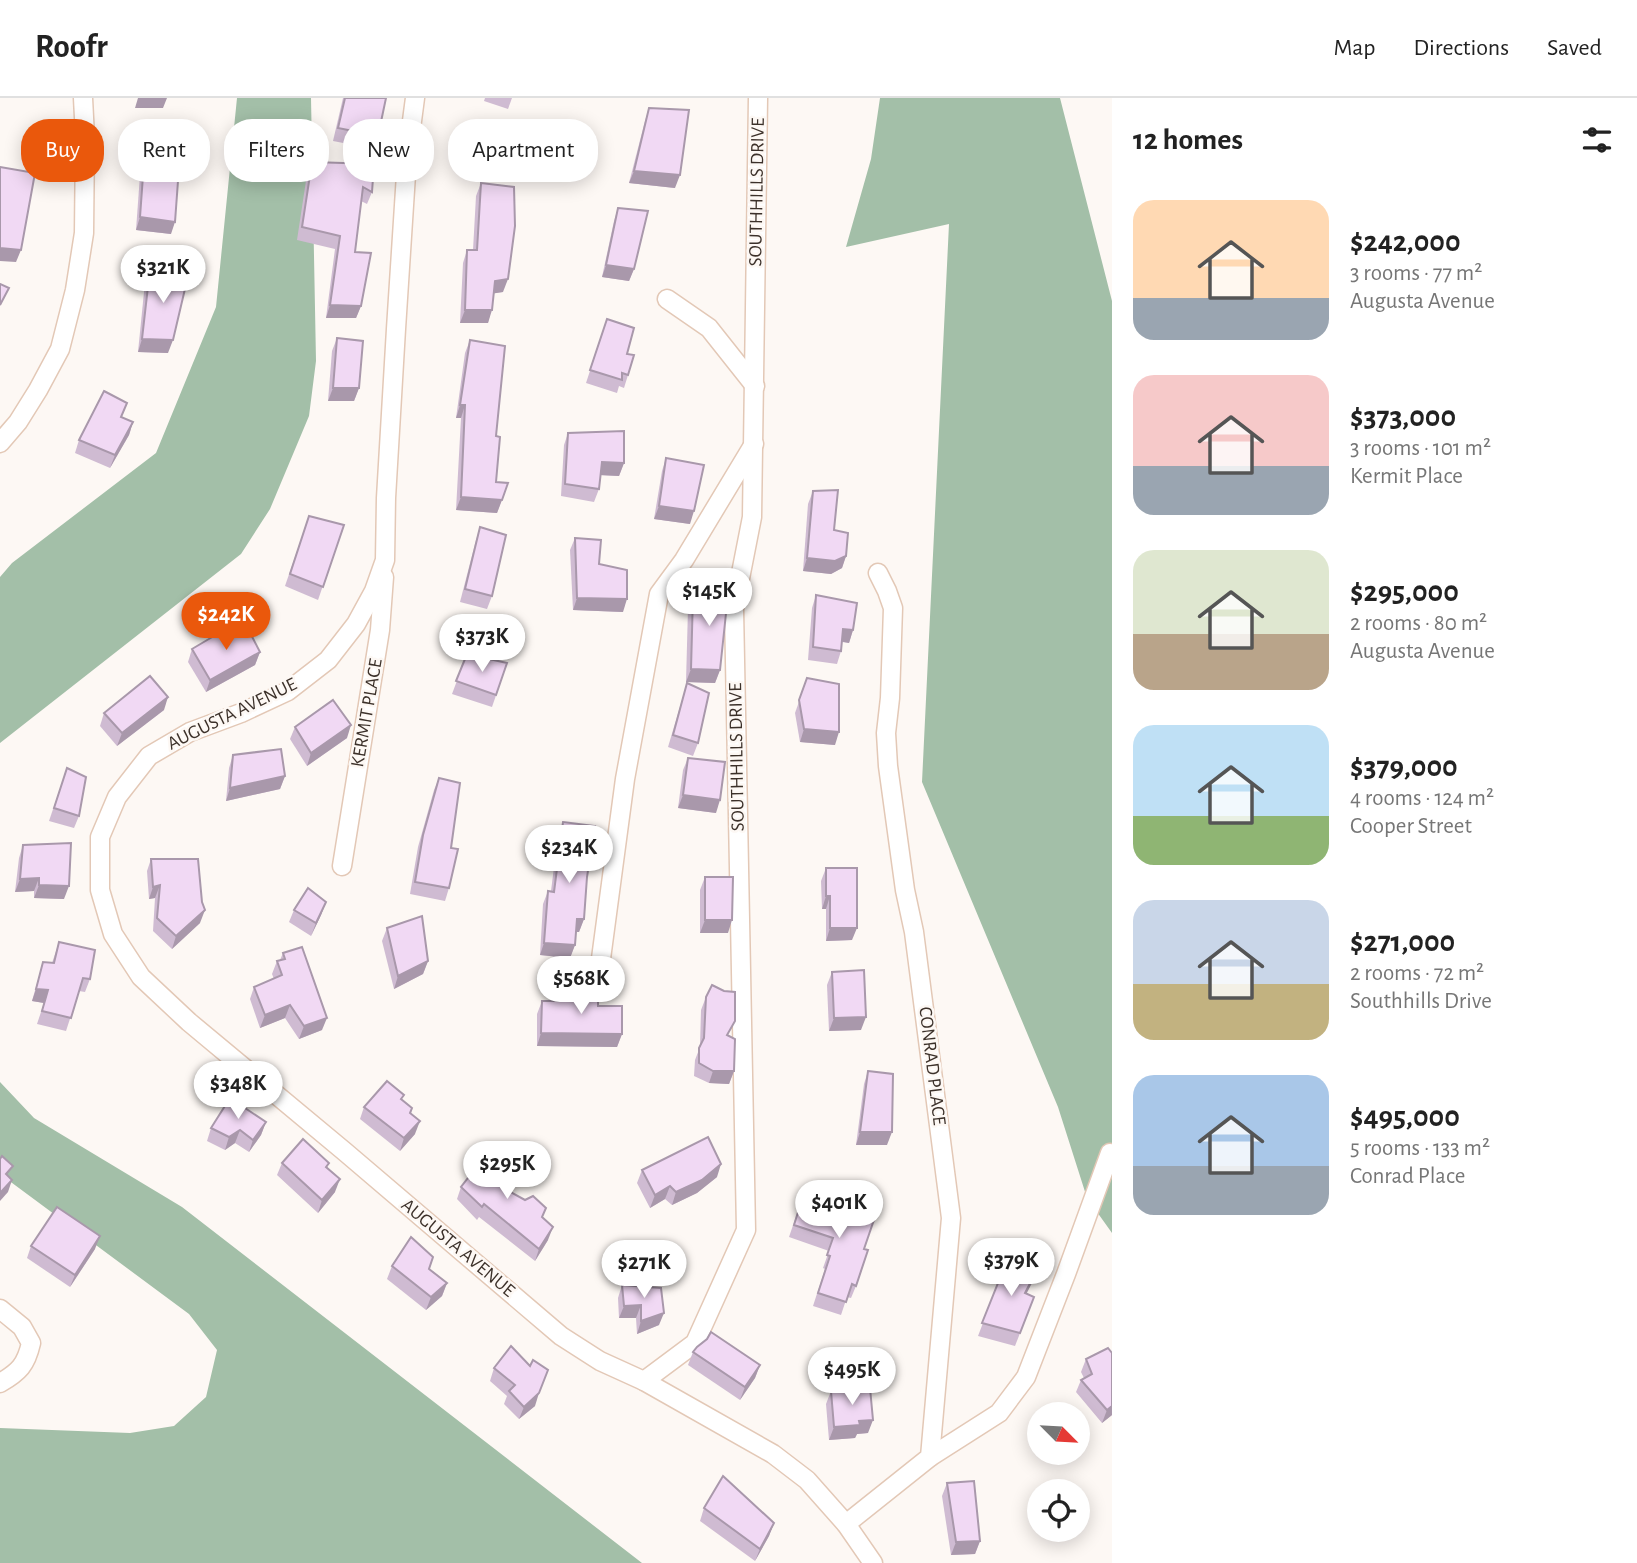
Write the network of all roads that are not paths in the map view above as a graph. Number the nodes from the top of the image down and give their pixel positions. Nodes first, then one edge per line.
1 (83, 98) edge
2 (415, 98) edge
3 (758, 98) edge
4 (667, 299) dead end
5 (755, 386) junction
6 (0, 443) edge
7 (754, 444) junction
8 (385, 560) junction
9 (878, 573) dead end
10 (342, 866) dead end
11 (598, 981) dead end
12 (1110, 1153) dead end
13 (0, 1309) edge
14 (644, 1381) junction
15 (0, 1382) edge
16 (930, 1457) junction
17 (846, 1524) junction
18 (873, 1563) edge

1 - 6 street
2 - 8 street, AUGUSTA AVENUE
3 - 5 street, SOUTHHILLS DRIVE
4 - 5 street
5 - 7 street, SOUTHHILLS DRIVE
7 - 11 street
7 - 14 street, SOUTHHILLS DRIVE
8 - 10 street, KERMIT PLACE
8 - 14 street, AUGUSTA AVENUE
9 - 16 street, CONRAD PLACE
12 - 16 street
13 - 15 street
14 - 17 street, AUGUSTA AVENUE
16 - 17 street
17 - 18 street, AUGUSTA AVENUE

